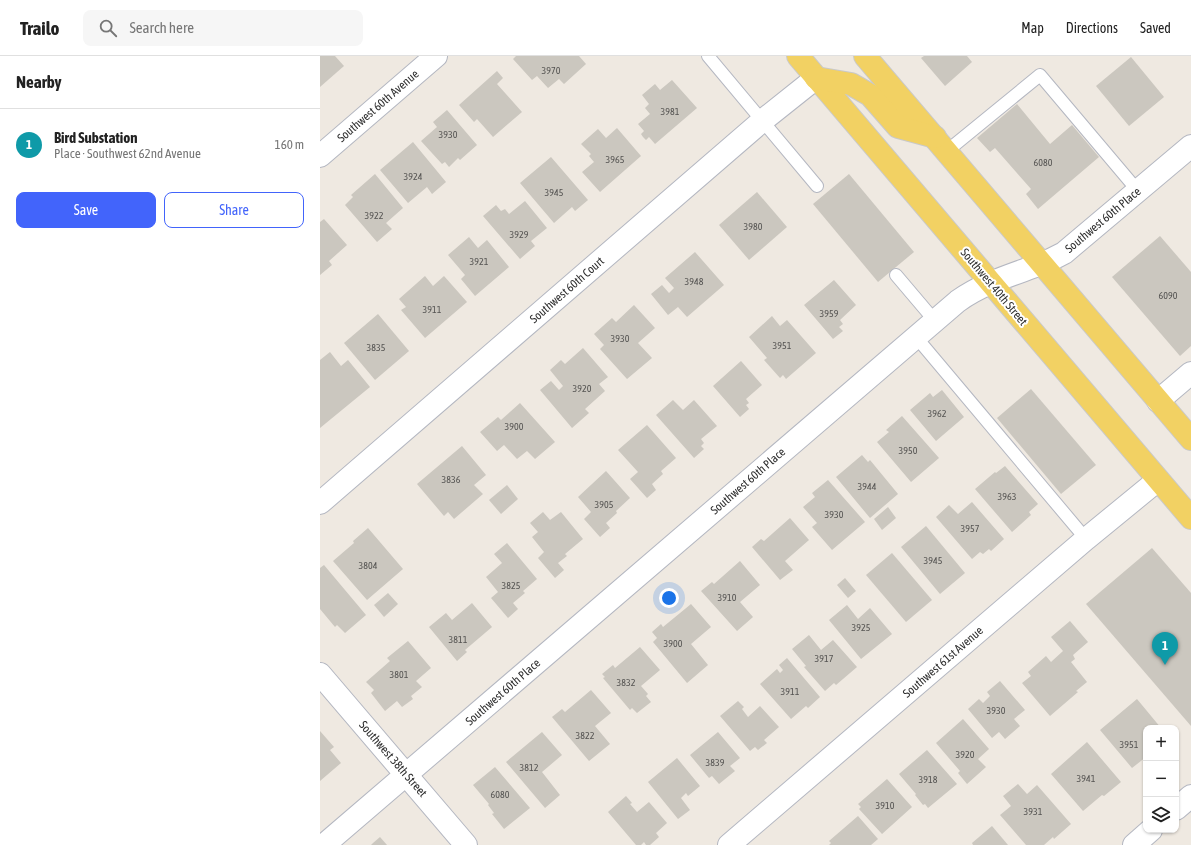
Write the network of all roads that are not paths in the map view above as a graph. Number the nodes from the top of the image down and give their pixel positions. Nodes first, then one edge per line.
1 (436, 56) edge
2 (708, 56) edge
3 (798, 56) edge
4 (865, 56) edge
5 (816, 78) junction
6 (762, 122) junction
7 (941, 144) junction
8 (1191, 146) edge
9 (320, 156) edge
10 (816, 186) dead end
11 (1138, 191) junction
12 (1042, 264) junction
13 (896, 275) dead end
14 (990, 282) junction
15 (935, 320) junction
16 (916, 337) junction
17 (1191, 373) edge
18 (1158, 401) junction
19 (1191, 439) edge
20 (1158, 480) junction
21 (320, 503) edge
22 (1191, 518) edge
23 (1086, 539) junction
24 (320, 674) edge
25 (406, 775) junction
26 (1191, 796) edge
27 (1179, 806) edge
28 (1148, 833) edge
29 (324, 845) edge
30 (466, 845) edge
31 (729, 845) edge
32 (1134, 845) edge

1 - 9 street, Southwest 60th Avenue
2 - 6 lane
3 - 5 main road, Southwest 40th Street
4 - 7 main road
5 - 6 street, Southwest 60th Court
5 - 7 main road
5 - 14 main road, Southwest 40th Street
6 - 10 lane
6 - 21 street, Southwest 60th Court
7 - 11 lane
7 - 12 main road
8 - 11 street, Southwest 60th Place
11 - 12 street, Southwest 60th Place
12 - 14 street, Southwest 60th Place
12 - 18 main road
13 - 15 lane
14 - 15 street, Southwest 60th Place
14 - 20 main road, Southwest 40th Street
15 - 16 street, Southwest 60th Place
16 - 23 lane
16 - 25 street, Southwest 60th Place
17 - 18 street
18 - 19 main road
20 - 22 main road, Southwest 40th Street
20 - 23 street, Southwest 61st Avenue
23 - 31 street, Southwest 61st Avenue
24 - 25 street, Southwest 38th Street
25 - 29 street, Southwest 60th Place
25 - 30 street, Southwest 38th Street
26 - 27 street
28 - 32 street

